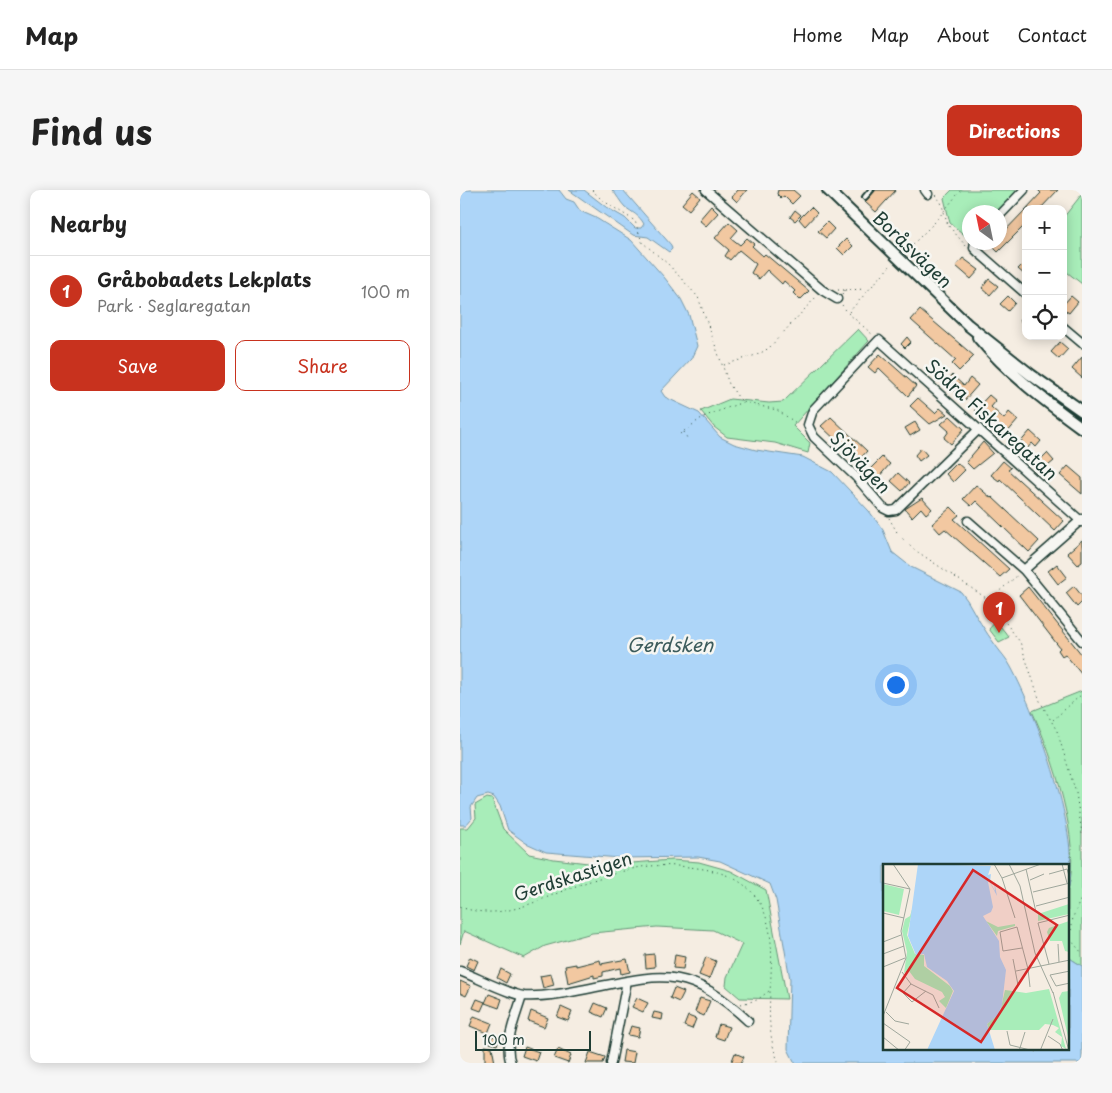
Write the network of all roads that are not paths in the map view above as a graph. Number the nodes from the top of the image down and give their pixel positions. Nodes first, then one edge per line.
1 (706, 190) edge
2 (820, 190) edge
3 (828, 190) edge
4 (871, 190) edge
5 (1024, 190) edge
6 (865, 197) dead end
7 (835, 198) junction
8 (1007, 208) edge
9 (977, 250) edge
10 (1022, 290) edge
11 (837, 299) road end
12 (968, 325) junction
13 (1067, 330) edge
14 (879, 340) joint
15 (1082, 343) edge
16 (1082, 411) edge
17 (1082, 428) edge
18 (978, 430) junction
19 (1081, 520) edge
20 (968, 521) dead end
21 (1024, 570) junction
22 (1082, 640) edge
23 (460, 971) edge
24 (627, 981) junction
25 (522, 996) junction
26 (748, 1021) dead end
27 (511, 1063) edge
28 (611, 1063) edge

1 - 11 street
2 - 7 main road, Boråsvägen
3 - 7 main road, Boråsvägen
4 - 6 lane
5 - 8 street
7 - 12 main road, Boråsvägen
9 - 10 street
12 - 16 main road, Boråsvägen
12 - 17 main road, Boråsvägen
13 - 15 street
14 - 18 street, Södra Fiskaregatan
14 - 18 street, Sjövägen
18 - 19 street, Södra Fiskaregatan
19 - 21 street
20 - 21 street
21 - 22 street
23 - 25 street
24 - 25 street
24 - 26 street
24 - 28 street
25 - 27 street

